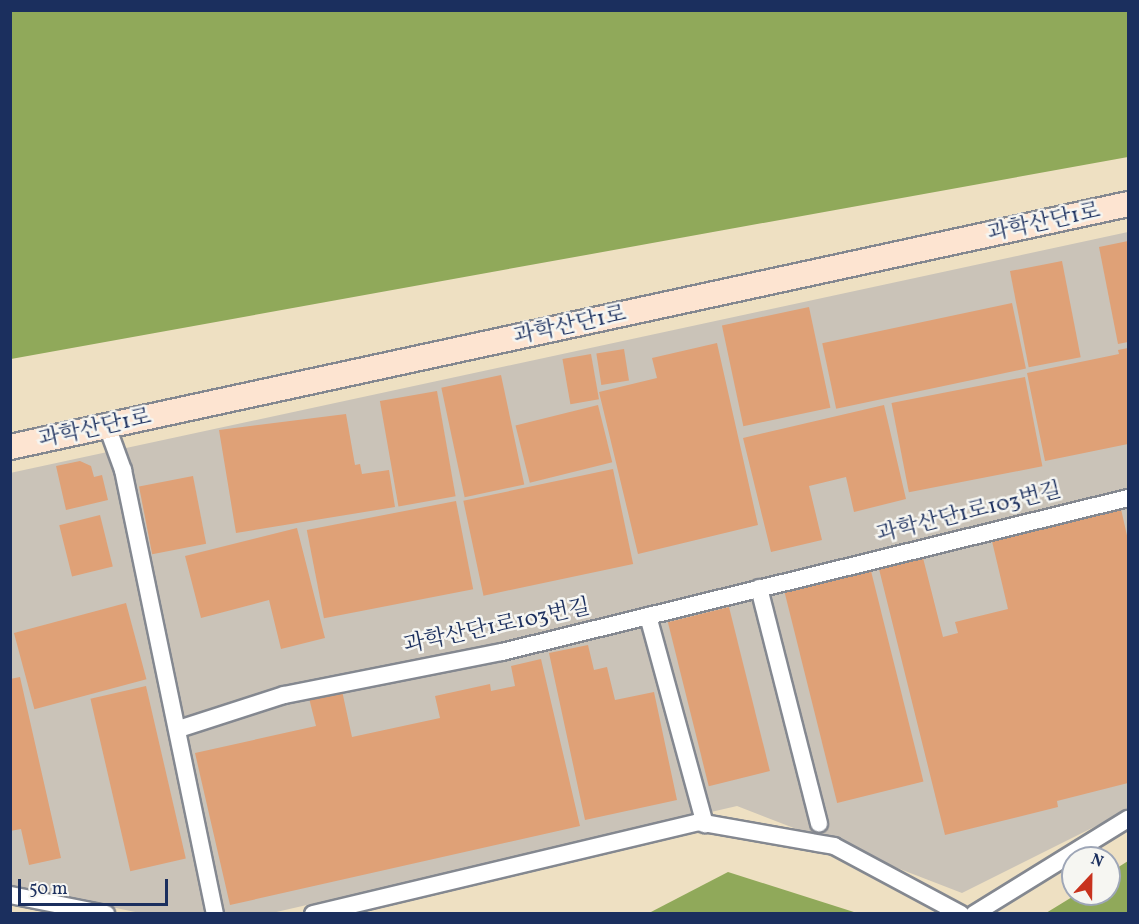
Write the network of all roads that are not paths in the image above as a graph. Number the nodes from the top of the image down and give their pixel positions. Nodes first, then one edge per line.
1 (1128, 204) edge
2 (107, 426) junction
3 (10, 447) edge
4 (1128, 498) edge
5 (759, 588) junction
6 (648, 616) junction
7 (179, 729) junction
8 (1128, 819) edge
9 (819, 823) dead end
10 (705, 824) junction
11 (10, 895) edge
12 (106, 914) edge
13 (215, 914) edge
14 (314, 914) edge
15 (961, 914) edge
16 (974, 914) edge

1 - 2 main road, 과학산단1로
2 - 3 main road, 과학산단1로
2 - 7 street
4 - 5 street, 과학산단1로103번길
5 - 6 street, 과학산단1로103번길
5 - 9 street
6 - 7 street, 과학산단1로103번길
6 - 10 street
7 - 13 street
8 - 16 street
10 - 14 street
10 - 15 street
11 - 12 street

